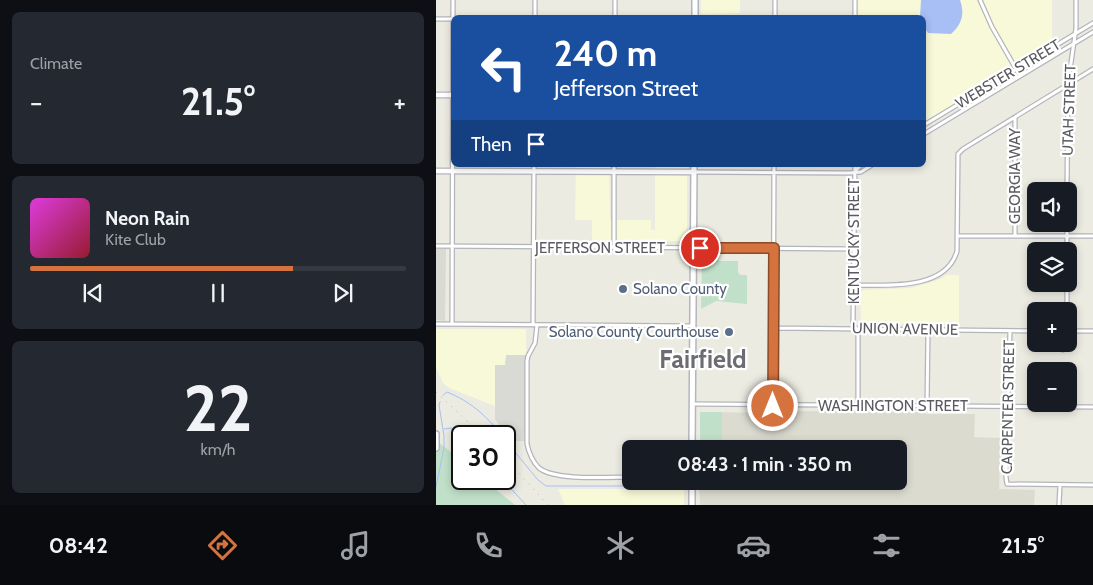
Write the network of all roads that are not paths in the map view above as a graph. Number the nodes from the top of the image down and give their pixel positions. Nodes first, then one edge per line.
1 (453, 0) edge
2 (535, 0) edge
3 (615, 0) edge
4 (695, 0) edge
5 (775, 0) edge
6 (855, 0) edge
7 (980, 0) edge
8 (1076, 0) edge
9 (453, 15) edge
10 (535, 15) edge
11 (615, 15) edge
12 (695, 15) edge
13 (775, 15) edge
14 (855, 15) edge
15 (436, 19) edge
16 (451, 19) edge
17 (1093, 23) edge
18 (1093, 32) edge
19 (1075, 33) junction
20 (1073, 44) junction
21 (1016, 69) junction
22 (1093, 69) edge
23 (1020, 76) junction
24 (1068, 84) junction
25 (436, 95) edge
26 (451, 95) edge
27 (1015, 117) junction
28 (926, 124) edge
29 (926, 133) edge
30 (452, 167) edge
31 (534, 167) edge
32 (614, 167) edge
33 (694, 167) edge
34 (774, 167) edge
35 (854, 167) edge
36 (859, 167) edge
37 (869, 167) edge
38 (436, 171) edge
39 (452, 171) junction
40 (534, 172) junction
41 (614, 172) junction
42 (694, 172) junction
43 (774, 172) junction
44 (855, 172) junction
45 (1067, 182) edge
46 (1067, 232) edge
47 (957, 236) junction
48 (1015, 236) junction
49 (1067, 236) junction
50 (1093, 236) edge
51 (1067, 242) edge
52 (436, 246) edge
53 (452, 246) junction
54 (534, 247) junction
55 (614, 248) junction
56 (694, 248) junction
57 (774, 248) junction
58 (854, 249) junction
59 (854, 285) junction
60 (436, 324) edge
61 (452, 324) junction
62 (535, 325) junction
63 (694, 326) junction
64 (773, 328) junction
65 (856, 329) junction
66 (928, 330) junction
67 (1010, 331) junction
68 (1027, 331) edge
69 (1077, 331) edge
70 (1093, 331) edge
71 (693, 404) junction
72 (773, 406) junction
73 (858, 406) junction
74 (1008, 406) junction
75 (927, 407) junction
76 (1093, 408) edge
77 (436, 434) edge
78 (692, 440) edge
79 (436, 448) edge
80 (622, 477) edge
81 (1060, 485) junction
82 (1093, 485) edge
83 (692, 490) edge
84 (692, 505) edge
85 (1059, 505) edge

1 - 9 street
2 - 10 street
3 - 11 street
4 - 12 main road
5 - 13 street
6 - 14 street
7 - 21 street
8 - 19 street, UTAH STREET
15 - 16 street
17 - 19 street, WEBSTER STREET
18 - 20 street, WEBSTER STREET
19 - 20 street, UTAH STREET
19 - 21 street, WEBSTER STREET
20 - 23 street, WEBSTER STREET
20 - 24 street, UTAH STREET
21 - 23 street
21 - 28 street, WEBSTER STREET
22 - 24 street
23 - 29 street, WEBSTER STREET
24 - 27 street
24 - 45 street, UTAH STREET
25 - 26 street
27 - 47 street
27 - 48 street, GEORGIA WAY
30 - 39 street
31 - 40 street
32 - 41 street
33 - 42 main road
34 - 43 street
35 - 44 street, KENTUCKY STREET
36 - 44 street
37 - 44 street
38 - 39 street
39 - 40 street
39 - 53 street
40 - 41 street
40 - 54 street
41 - 42 street
41 - 55 street
42 - 43 street
42 - 56 main road
43 - 44 street
43 - 57 street
44 - 58 street, KENTUCKY STREET
46 - 49 street
47 - 48 street
47 - 59 street
48 - 49 street
49 - 50 street
49 - 51 street
52 - 53 street, JEFFERSON STREET
53 - 54 street, JEFFERSON STREET
53 - 61 street
54 - 55 street, JEFFERSON STREET
54 - 62 street
55 - 56 street, JEFFERSON STREET
56 - 57 street, JEFFERSON STREET
56 - 63 main road
57 - 58 street, JEFFERSON STREET
57 - 64 street
58 - 59 street, KENTUCKY STREET
59 - 65 street, KENTUCKY STREET
60 - 61 street
61 - 62 street
62 - 63 street
62 - 80 street
63 - 71 main road
64 - 65 street, UNION AVENUE
64 - 72 street
65 - 66 street, UNION AVENUE
65 - 73 street, KENTUCKY STREET
66 - 67 street, UNION AVENUE
66 - 75 street
67 - 68 street, UNION AVENUE
67 - 74 street, CARPENTER STREET
69 - 70 street
71 - 72 street, WASHINGTON STREET
71 - 78 main road
72 - 73 street, WASHINGTON STREET
73 - 75 street, WASHINGTON STREET
74 - 75 street, WASHINGTON STREET
74 - 76 street, WASHINGTON STREET
74 - 81 street, CARPENTER STREET
77 - 79 main road
81 - 82 street
81 - 85 street
83 - 84 main road

